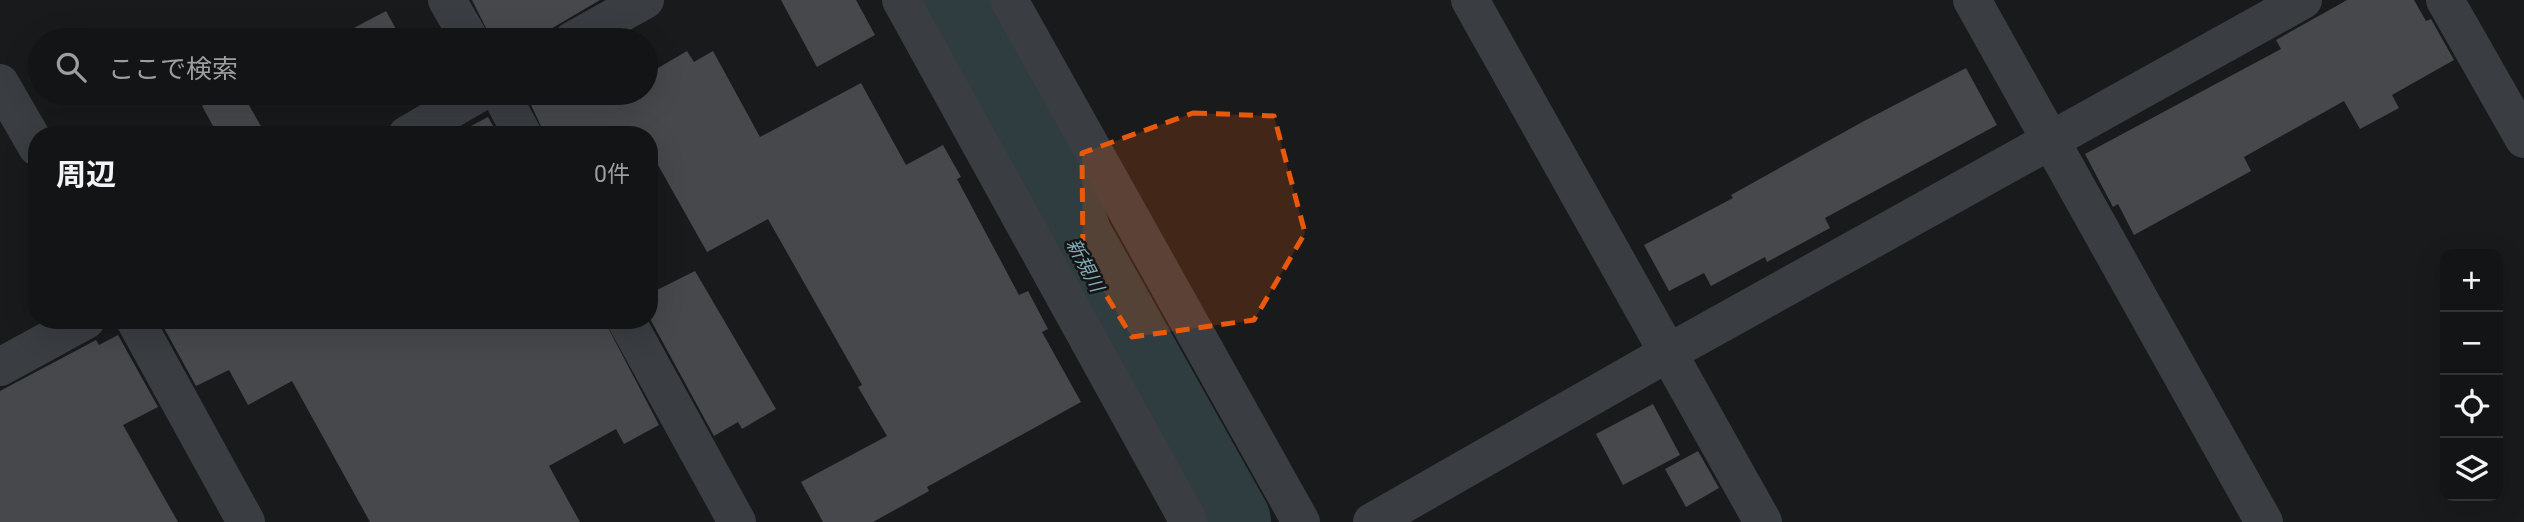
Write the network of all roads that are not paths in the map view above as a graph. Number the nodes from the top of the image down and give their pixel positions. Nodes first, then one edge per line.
1 (447, 0) edge
2 (645, 0) edge
3 (901, 0) edge
4 (1009, 0) edge
5 (1470, 0) edge
6 (1972, 0) edge
7 (2303, 0) edge
8 (2445, 0) edge
9 (463, 28) edge
10 (595, 28) edge
11 (0, 83) edge
12 (458, 105) edge
13 (507, 105) edge
14 (422, 126) edge
15 (518, 126) edge
16 (28, 131) edge
17 (2052, 139) junction
18 (2524, 139) edge
19 (70, 329) edge
20 (140, 329) edge
21 (631, 329) edge
22 (1668, 353) junction
23 (0, 367) edge
24 (246, 522) edge
25 (737, 522) edge
26 (1189, 522) edge
27 (1301, 522) edge
28 (1372, 522) edge
29 (1763, 522) edge
30 (2264, 522) edge

1 - 9 street
2 - 10 street
3 - 26 street
4 - 27 street
5 - 22 street
6 - 17 street
7 - 17 street
8 - 18 street
11 - 16 street
12 - 14 street
13 - 15 street
17 - 22 street
17 - 30 street
19 - 23 street
20 - 24 street
21 - 25 street
22 - 28 street
22 - 29 street

